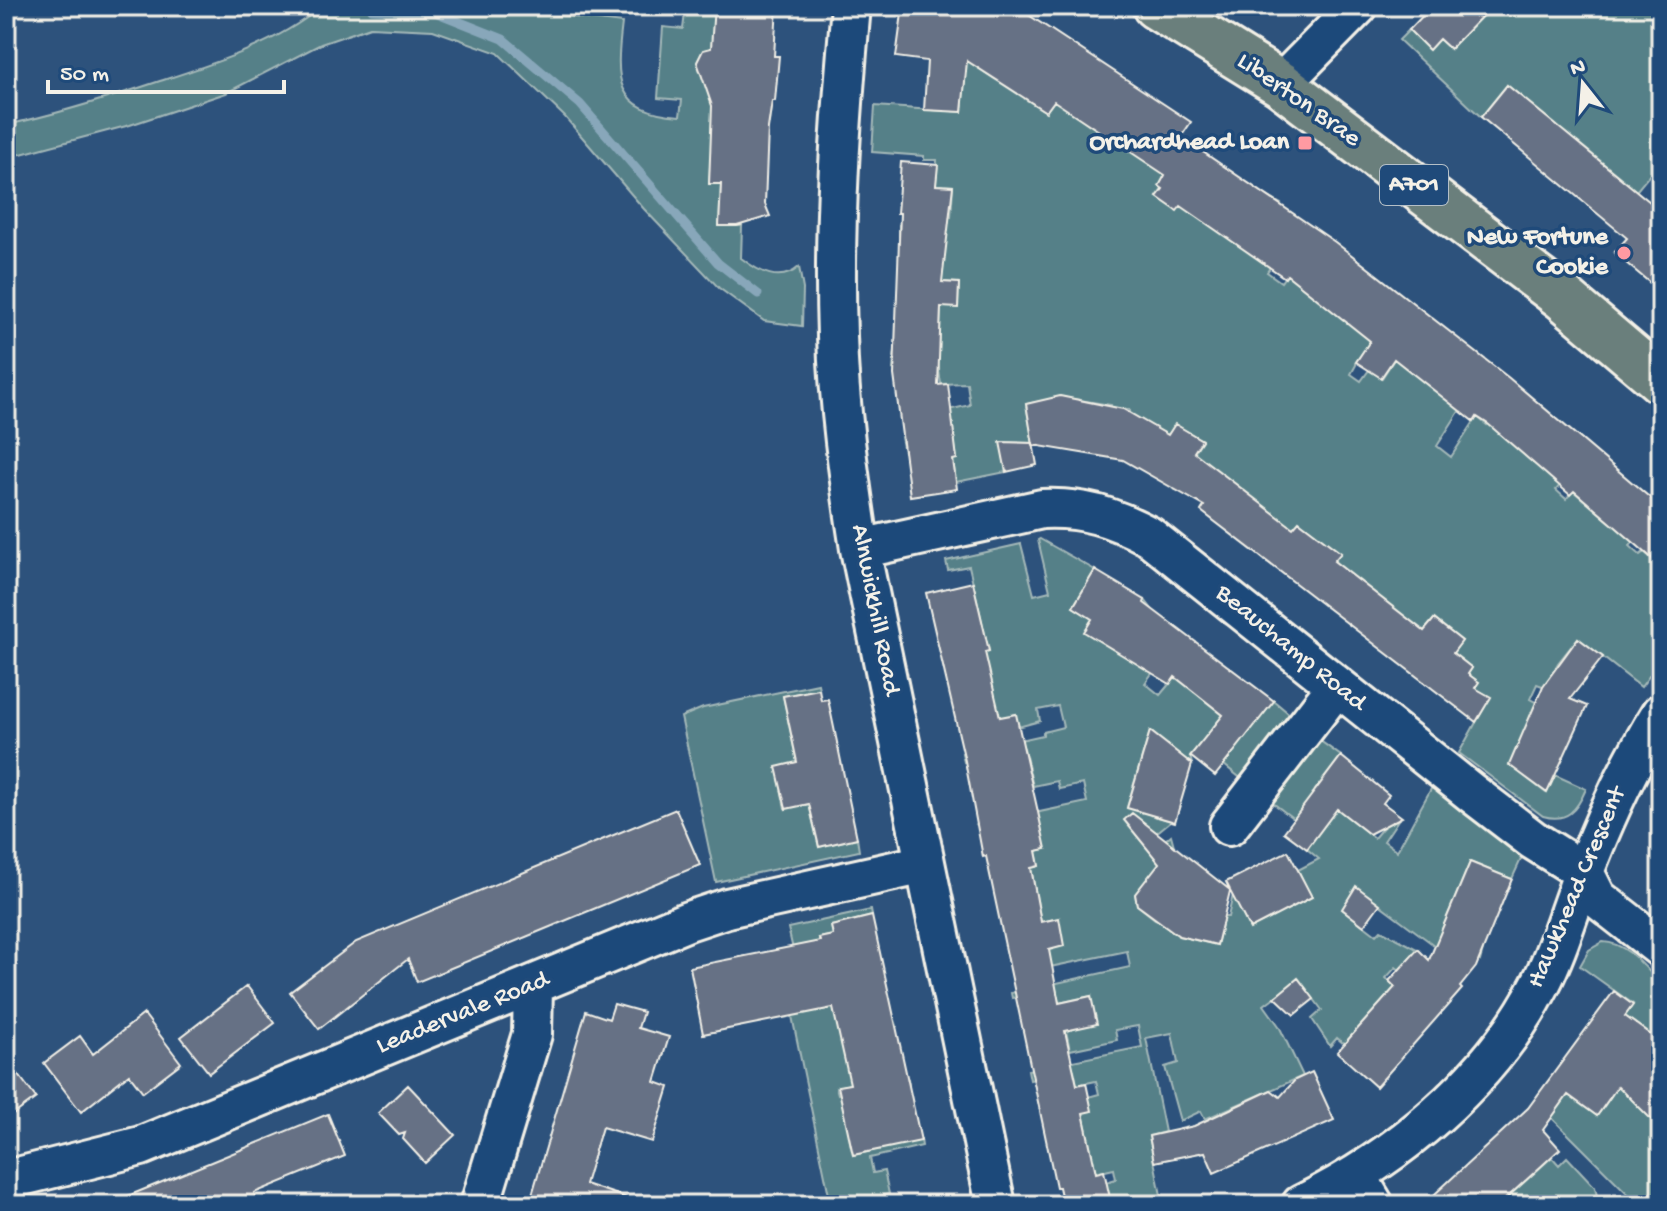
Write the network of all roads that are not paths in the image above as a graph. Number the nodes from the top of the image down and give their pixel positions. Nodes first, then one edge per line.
1 (851, 6) edge
2 (1155, 6) edge
3 (1358, 6) edge
4 (1281, 84) junction
5 (1661, 381) edge
6 (860, 549) junction
7 (1337, 686) junction
8 (1661, 713) edge
9 (1229, 826) dead end
10 (925, 864) junction
11 (1584, 872) junction
12 (1661, 948) edge
13 (533, 987) junction
14 (6, 1180) edge
15 (1365, 1190) edge
16 (480, 1205) edge
17 (996, 1205) edge
18 (1301, 1205) edge

1 - 6 street, Alnwickhill Road
2 - 4 main road, Liberton Brae / A701
3 - 4 street
4 - 5 main road, Liberton Brae / A701
6 - 7 street, Beauchamp Road
6 - 10 street, Alnwickhill Road
7 - 9 street
7 - 11 street, Beauchamp Road
8 - 11 street, Hawkhead Crescent
10 - 13 street, Leadervale Road
10 - 17 street, Alnwickhill Road
11 - 12 street, Beauchamp Road
11 - 15 street, Hawkhead Crescent
13 - 14 street, Leadervale Road
13 - 16 street
15 - 18 street, Hawkhead Crescent

